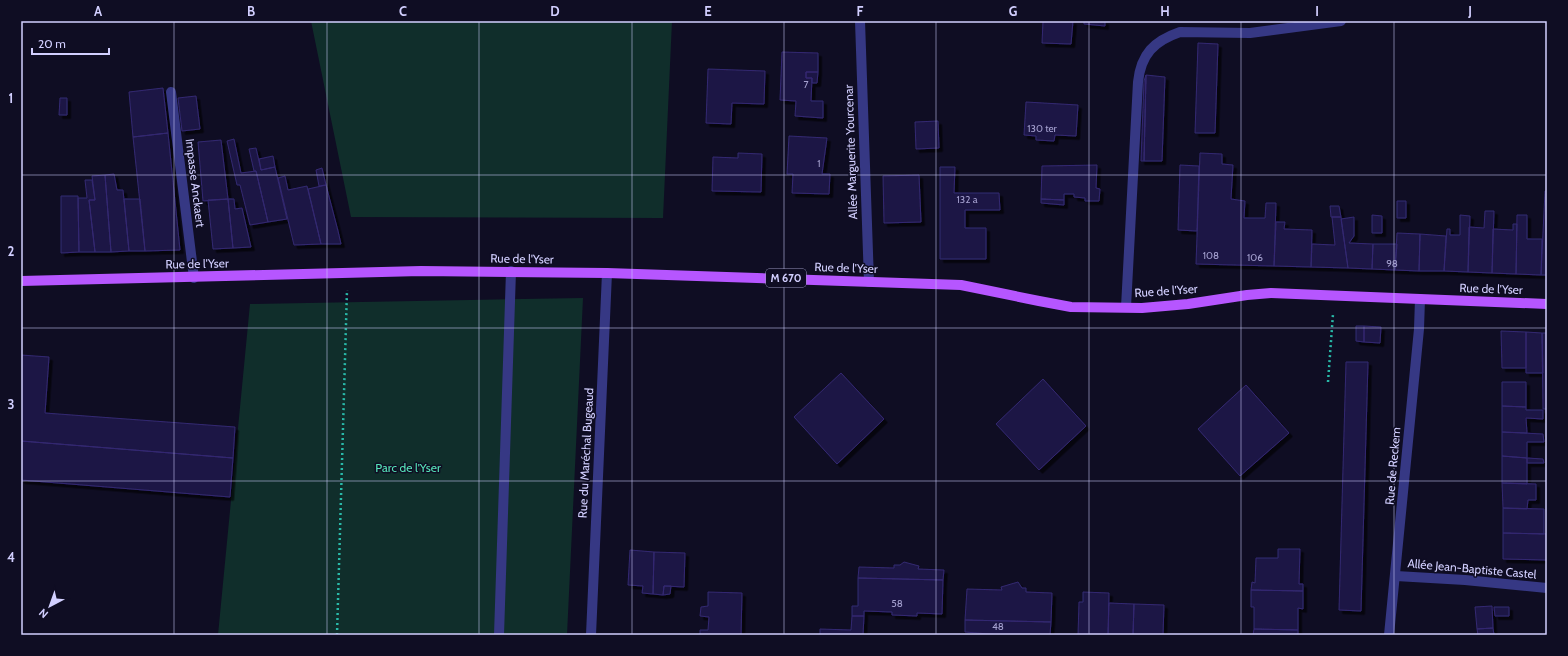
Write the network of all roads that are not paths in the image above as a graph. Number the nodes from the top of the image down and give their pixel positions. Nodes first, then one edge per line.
1 (860, 21) edge
2 (1341, 21) edge
3 (171, 92) dead end
4 (511, 271) junction
5 (607, 273) junction
6 (194, 278) junction
7 (21, 281) edge
8 (868, 282) junction
9 (1420, 299) junction
10 (1547, 304) edge
11 (1126, 307) junction
12 (1396, 576) junction
13 (1547, 588) edge
14 (499, 635) edge
15 (590, 635) edge
16 (1389, 635) edge

1 - 8 street, Allée Marguerite Yourcenar
2 - 11 street
3 - 6 street, Impasse Anckaert
4 - 5 main road, Rue de l'Yser / M 670
4 - 6 main road, Rue de l'Yser / M 670
4 - 14 street
5 - 8 main road, Rue de l'Yser / M 670
5 - 15 street, Rue du Maréchal Bugeaud
6 - 7 main road, Rue de l'Yser / M 670
8 - 11 main road, Rue de l'Yser / M 670
9 - 10 main road, Rue de l'Yser / M 670
9 - 11 main road, Rue de l'Yser / M 670
9 - 12 street, Rue de Reckem
12 - 13 street, Allée Jean-Baptiste Castel
12 - 16 street, Rue de Reckem

